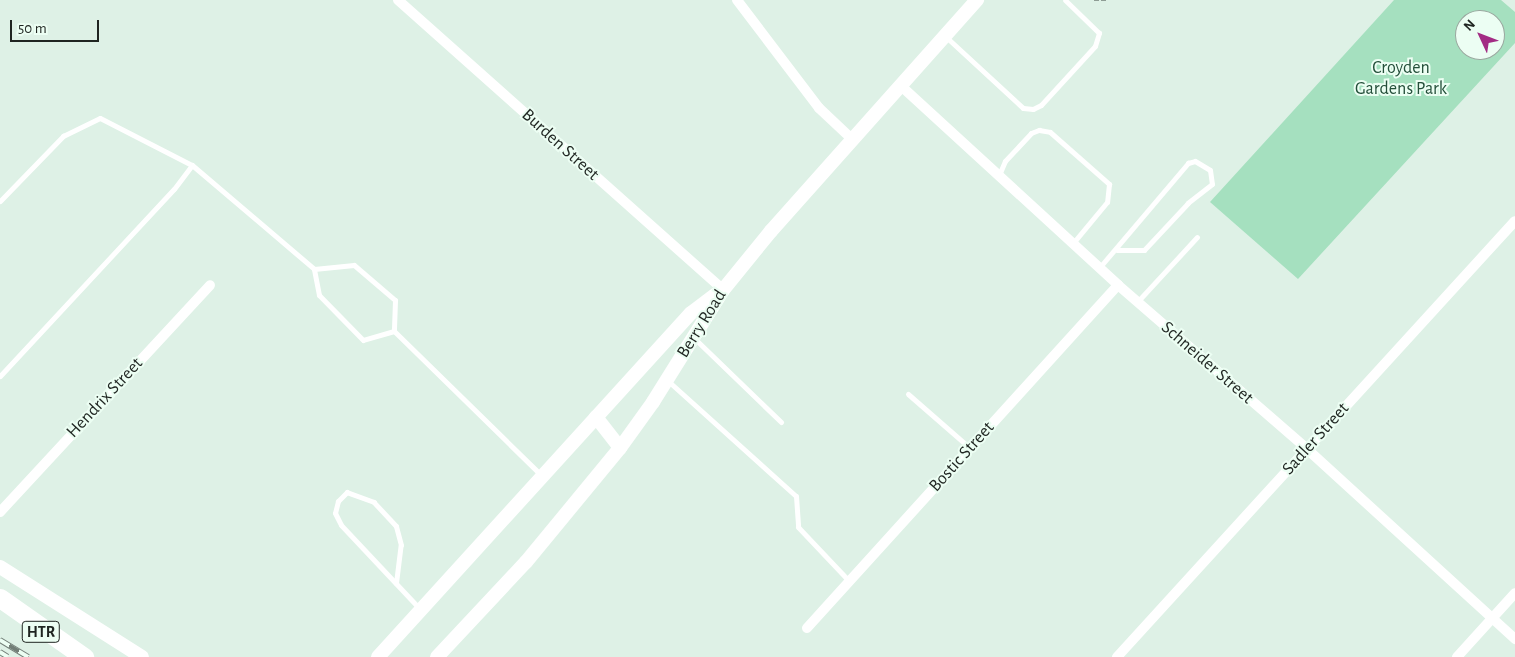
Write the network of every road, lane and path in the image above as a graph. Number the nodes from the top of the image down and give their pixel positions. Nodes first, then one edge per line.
1 (398, 0) edge
2 (737, 0) edge
3 (977, 0) edge
4 (1065, 0) edge
5 (1094, 0) edge
6 (1108, 0) edge
7 (945, 36) junction
8 (900, 85) junction
9 (852, 139) junction
10 (192, 165) junction
11 (999, 175) junction
12 (0, 201) edge
13 (1515, 221) edge
14 (1197, 237) dead end
15 (1072, 243) junction
16 (1117, 250) junction
17 (1099, 268) junction
18 (314, 269) junction
19 (210, 285) dead end
20 (1118, 285) junction
21 (723, 290) junction
22 (1137, 302) junction
23 (394, 331) junction
24 (693, 338) junction
25 (0, 376) edge
26 (667, 380) junction
27 (908, 394) dead end
28 (596, 417) junction
29 (781, 422) dead end
30 (620, 448) junction
31 (970, 448) junction
32 (1307, 449) junction
33 (541, 476) junction
34 (0, 512) edge
35 (0, 567) edge
36 (849, 582) junction
37 (396, 583) junction
38 (1515, 593) edge
39 (0, 598) edge
40 (0, 608) edge
41 (421, 610) junction
42 (1492, 618) junction
43 (807, 628) dead end
44 (1515, 639) edge
45 (84, 657) edge
46 (142, 657) edge
47 (378, 657) edge
48 (438, 657) edge
49 (1117, 657) edge
50 (1457, 657) edge

1 - 21 street, Burden Street
2 - 9 street
3 - 7 street, Berry Road
4 - 7 lane
5 - 6 path
7 - 8 street, Berry Road
8 - 9 street, Berry Road
8 - 11 street, Schneider Street
9 - 21 street, Berry Road
10 - 12 lane
10 - 18 lane
10 - 25 lane
11 - 15 street, Schneider Street
11 - 15 lane
13 - 32 street, Sadler Street
14 - 22 lane
15 - 17 street, Schneider Street
16 - 16 lane
16 - 17 lane
17 - 20 street, Schneider Street
18 - 23 lane
18 - 23 lane
19 - 34 street, Hendrix Street
20 - 22 street, Schneider Street
20 - 31 street, Bostic Street
21 - 24 street, Berry Road
21 - 28 street
22 - 32 street, Schneider Street
23 - 33 lane
24 - 26 street, Berry Road
24 - 29 lane
26 - 30 street, Berry Road
26 - 36 lane
27 - 31 lane
28 - 30 street
28 - 33 street
30 - 48 street, Berry Road
31 - 36 street, Bostic Street
32 - 42 street, Schneider Street
32 - 49 street, Sadler Street
33 - 41 street
35 - 46 street
36 - 43 street, Bostic Street
37 - 37 lane
37 - 41 lane
38 - 42 street
39 - 45 highway
40 - 45 highway, HTR
41 - 47 street
42 - 44 street, Schneider Street
42 - 50 street

